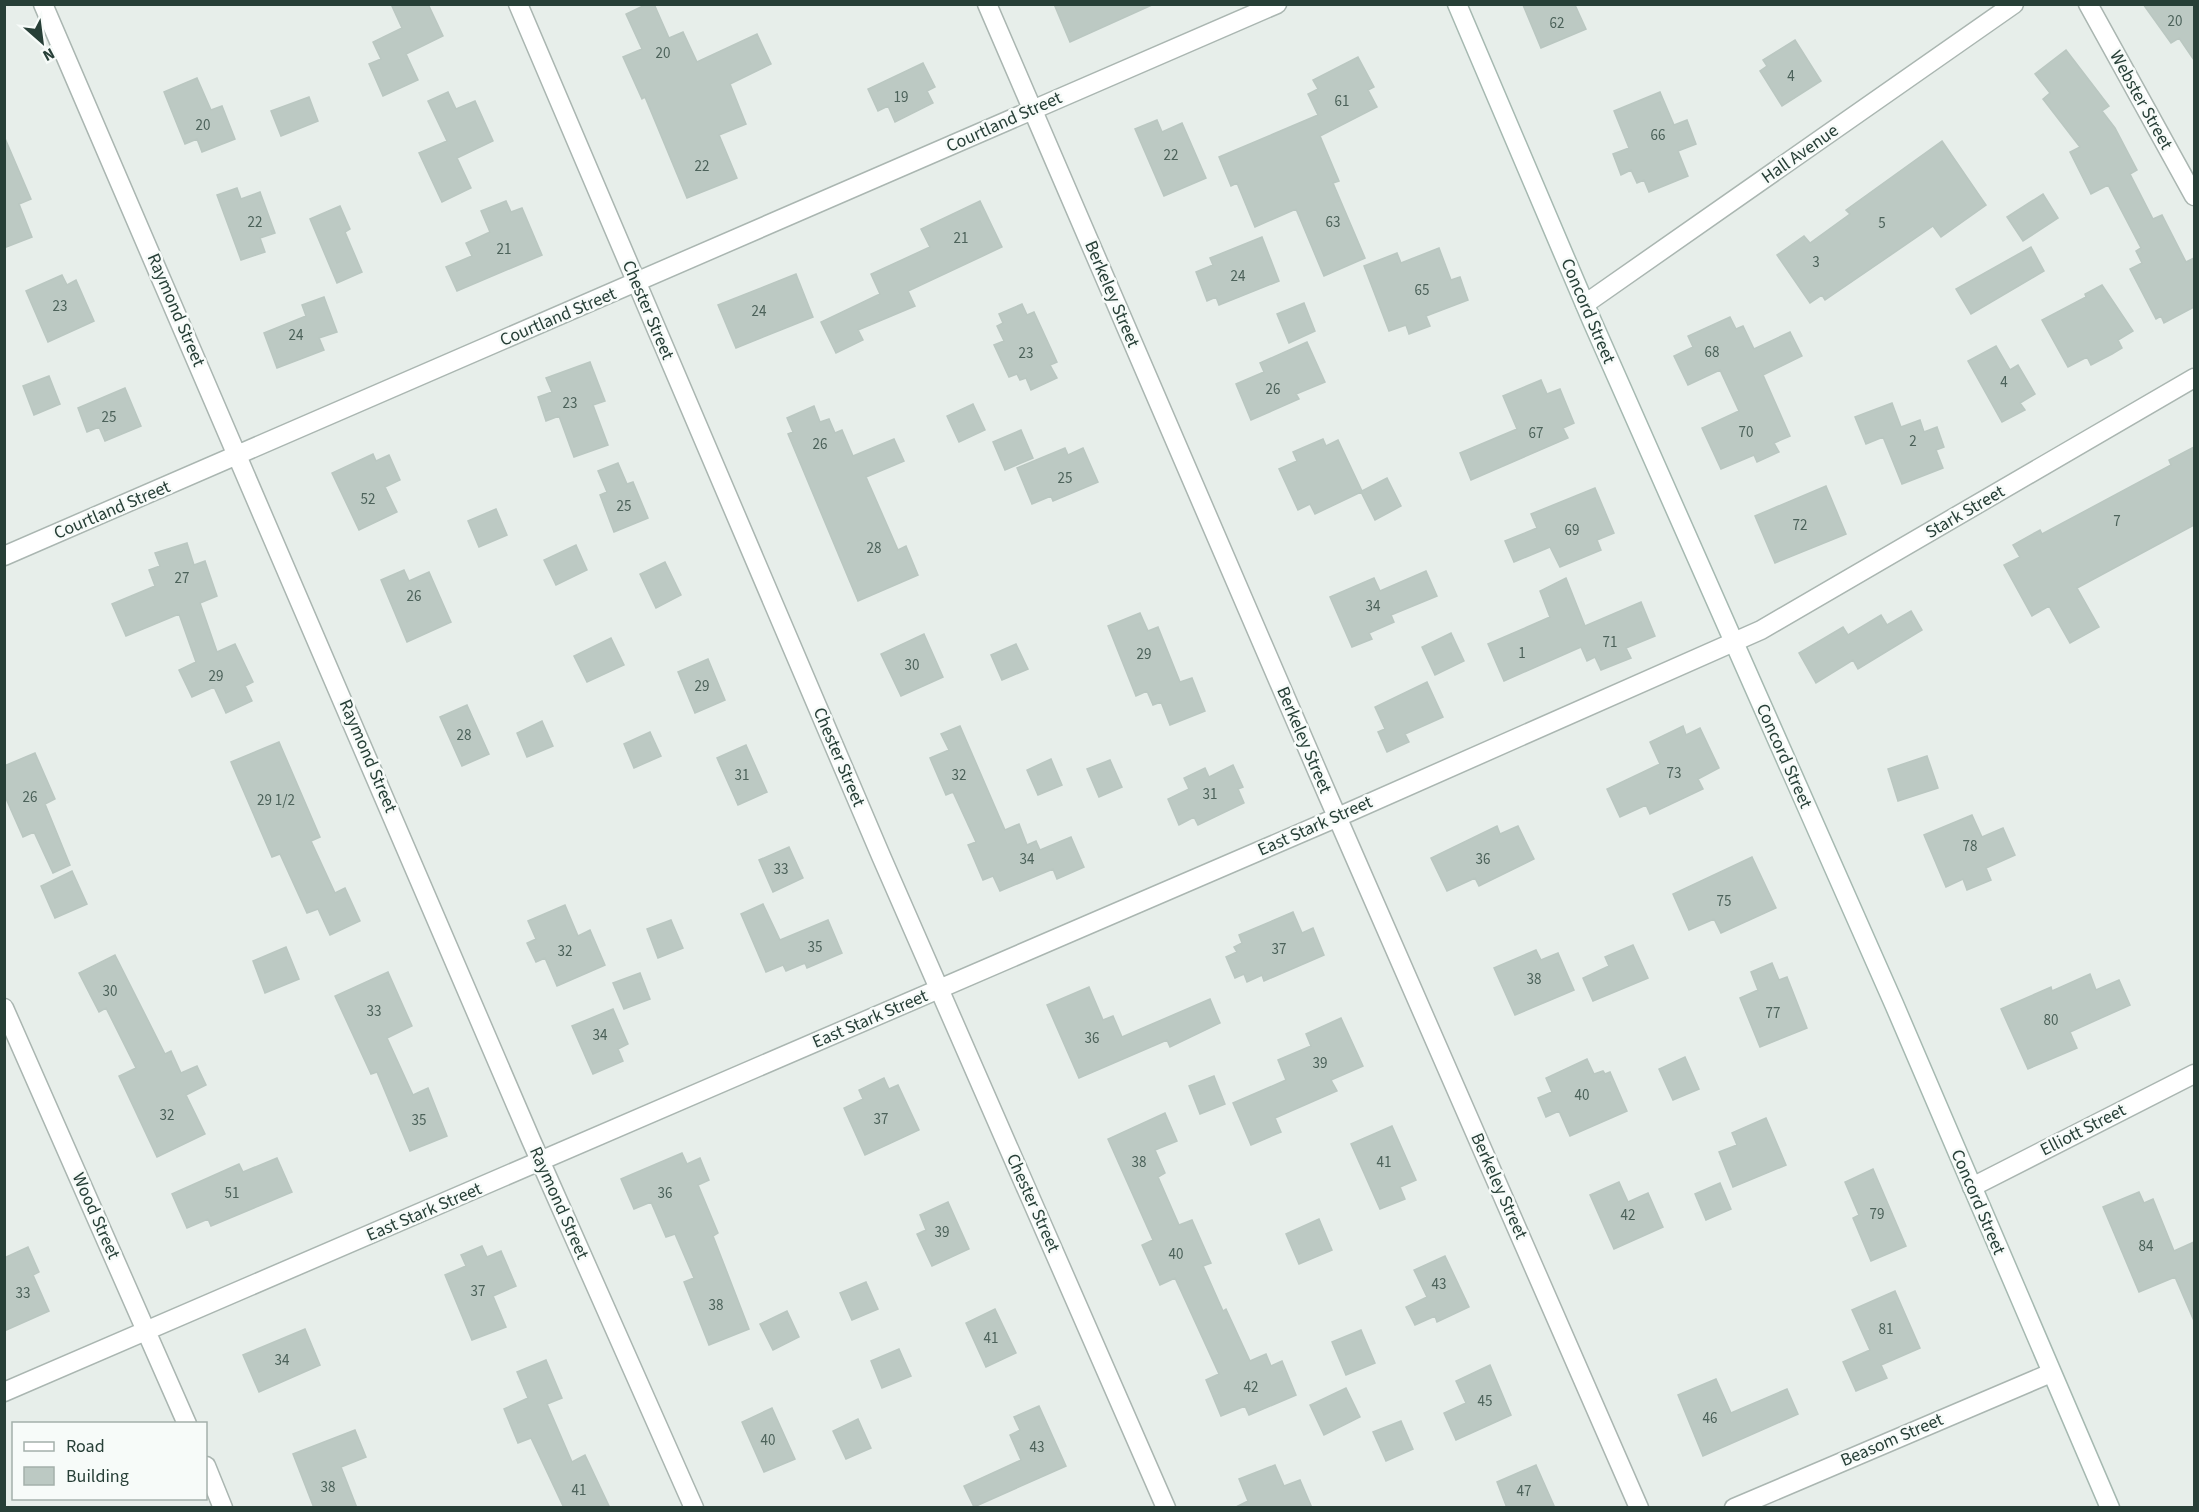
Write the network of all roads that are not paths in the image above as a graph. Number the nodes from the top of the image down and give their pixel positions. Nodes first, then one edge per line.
1 (43, 4) edge
2 (518, 4) edge
3 (987, 4) edge
4 (1277, 4) edge
5 (1457, 4) edge
6 (2014, 4) edge
7 (2088, 4) edge
8 (1033, 110) junction
9 (2194, 196) edge
10 (636, 284) junction
11 (1586, 304) junction
12 (2194, 378) edge
13 (239, 456) junction
14 (4, 556) edge
15 (1733, 642) junction
16 (1338, 817) junction
17 (939, 989) junction
18 (4, 1008) edge
19 (2194, 1074) edge
20 (541, 1162) junction
21 (1971, 1187) junction
22 (147, 1331) junction
23 (2051, 1373) junction
24 (4, 1392) edge
25 (186, 1422) edge
26 (207, 1468) edge
27 (223, 1508) edge
28 (694, 1508) edge
29 (1166, 1508) edge
30 (1639, 1508) edge
31 (1734, 1508) edge
32 (2110, 1508) edge

1 - 13 street, Raymond Street
2 - 10 street, Chester Street
3 - 8 street, Berkeley Street
4 - 8 street, Courtland Street
5 - 11 street, Concord Street
6 - 11 street, Hall Avenue
7 - 9 street, Webster Street
8 - 10 street, Courtland Street
8 - 16 street, Berkeley Street
10 - 13 street, Courtland Street
10 - 17 street, Chester Street
11 - 15 street, Concord Street
12 - 15 street, Stark Street
13 - 14 street, Courtland Street
13 - 20 street, Raymond Street
15 - 16 street, East Stark Street
15 - 21 street, Concord Street
16 - 17 street, East Stark Street
16 - 30 street, Berkeley Street
17 - 20 street, East Stark Street
17 - 29 street, Chester Street
18 - 22 street, Wood Street
19 - 21 street, Elliott Street
20 - 22 street, East Stark Street
20 - 28 street, Raymond Street
21 - 23 street, Concord Street
22 - 24 street, East Stark Street
22 - 25 street, Wood Street
23 - 31 street, Beasom Street
23 - 32 street, Concord Street
26 - 27 street

